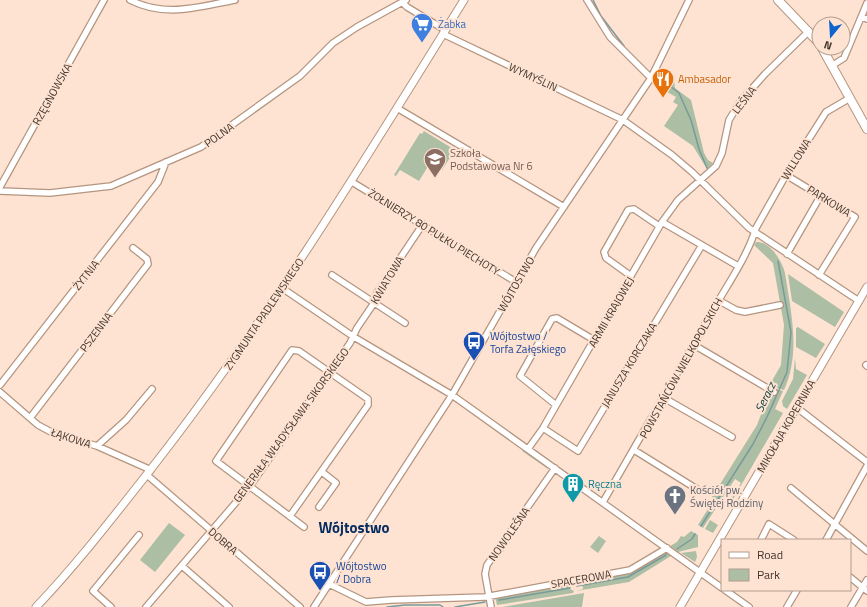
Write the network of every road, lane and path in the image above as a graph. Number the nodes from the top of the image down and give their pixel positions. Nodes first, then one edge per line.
1 (104, 0) edge
2 (130, 0) edge
3 (235, 0) edge
4 (464, 0) edge
5 (587, 0) edge
6 (689, 0) edge
7 (778, 0) edge
8 (404, 1) edge
9 (867, 3) edge
10 (864, 18) edge
11 (809, 31) junction
12 (444, 32) junction
13 (811, 33) edge
14 (827, 56) edge
15 (833, 65) junction
16 (651, 78) junction
17 (850, 98) junction
18 (397, 108) junction
19 (623, 120) junction
20 (867, 129) edge
21 (166, 162) junction
22 (786, 175) junction
23 (701, 181) junction
24 (352, 182) junction
25 (0, 187) edge
26 (0, 191) edge
27 (821, 195) junction
28 (564, 207) junction
29 (422, 224) junction
30 (661, 224) junction
31 (755, 232) junction
32 (702, 245) junction
33 (133, 248) dead end
34 (787, 254) junction
35 (738, 266) junction
36 (332, 275) dead end
37 (819, 275) junction
38 (631, 276) junction
39 (516, 282) junction
40 (867, 287) edge
41 (282, 288) junction
42 (718, 300) junction
43 (859, 301) junction
44 (374, 303) junction
45 (780, 305) dead end
46 (405, 323) dead end
47 (354, 337) junction
48 (594, 340) junction
49 (694, 345) junction
50 (330, 373) junction
51 (0, 385) edge
52 (152, 389) dead end
53 (0, 392) edge
54 (774, 392) dead end
55 (452, 395) junction
56 (664, 398) junction
57 (556, 405) junction
58 (796, 407) junction
59 (30, 418) junction
60 (543, 428) junction
61 (732, 437) dead end
62 (97, 446) junction
63 (528, 449) junction
64 (634, 450) junction
65 (867, 462) edge
66 (867, 466) edge
67 (554, 468) junction
68 (149, 472) junction
69 (322, 472) junction
70 (250, 486) junction
71 (792, 488) dead end
72 (700, 491) dead end
73 (603, 502) junction
74 (319, 507) dead end
75 (290, 516) junction
76 (834, 524) junction
77 (304, 527) dead end
78 (212, 531) junction
79 (139, 535) dead end
80 (761, 539) edge
81 (792, 539) edge
82 (826, 539) edge
83 (667, 548) junction
84 (867, 551) edge
85 (182, 566) junction
86 (699, 572) junction
87 (851, 578) edge
88 (867, 580) edge
89 (329, 584) junction
90 (721, 587) edge
91 (865, 590) edge
92 (796, 591) edge
93 (732, 592) edge
94 (490, 596) junction
95 (36, 607) edge
96 (111, 607) edge
97 (146, 607) edge
98 (228, 607) edge
99 (300, 607) edge
100 (314, 607) edge
101 (491, 607) edge
102 (680, 607) edge
103 (749, 607) edge
104 (787, 607) edge
105 (852, 607) edge

1 - 25 street, RZĘGNOWSKA
2 - 3 street
4 - 12 street, ZYGMUNTA PADLEWSKIEGO
5 - 16 street
6 - 16 street, WÓJTOSTWO
7 - 11 main road
8 - 12 street, WYMYŚLIN
8 - 21 street, POLNA
9 - 10 street
10 - 15 street
11 - 13 main road
11 - 23 street, LEŚNA
12 - 18 street, ZYGMUNTA PADLEWSKIEGO
12 - 19 street, WYMYŚLIN
14 - 15 main road
15 - 17 main road
16 - 19 street, WÓJTOSTWO
17 - 20 main road
17 - 22 street, WILLOWA
18 - 24 street, ZYGMUNTA PADLEWSKIEGO
18 - 28 street
19 - 23 street, WYMYŚLIN
19 - 28 street, WÓJTOSTWO
21 - 26 street, POLNA
21 - 51 street, ŻYTNIA
22 - 27 street, PARKOWA
22 - 31 street, WILLOWA
23 - 30 street, ARMII KRAJOWEJ
23 - 31 street, WYMYŚLIN
24 - 29 street, ŻOŁNIERZY 80 PUŁKU PIECHOTY
24 - 41 street, ZYGMUNTA PADLEWSKIEGO
27 - 34 street
27 - 37 street, PARKOWA
28 - 39 street, WÓJTOSTWO
29 - 39 street, ŻOŁNIERZY 80 PUŁKU PIECHOTY
29 - 44 street, KWIATOWA
30 - 32 street
30 - 38 street, ARMII KRAJOWEJ
30 - 38 street
31 - 34 street, WYMYŚLIN
31 - 35 street, POWSTAŃCÓW WIELKOPOLSKICH
32 - 35 street
32 - 60 street, JANUSZA KORCZAKA
33 - 59 street, PSZENNA
34 - 37 street, WYMYŚLIN
35 - 42 street, POWSTAŃCÓW WIELKOPOLSKICH
36 - 44 street
37 - 43 street, WYMYŚLIN
38 - 48 street, ARMII KRAJOWEJ
39 - 55 street, WÓJTOSTWO
40 - 43 street, MIKOŁAJA KOPERNIKA
41 - 47 street
41 - 68 street, ZYGMUNTA PADLEWSKIEGO
42 - 45 street
42 - 49 street, POWSTAŃCÓW WIELKOPOLSKICH
43 - 58 street, MIKOŁAJA KOPERNIKA
44 - 46 street
44 - 47 street, KWIATOWA
47 - 50 street, GENERAŁA WŁADYSŁAWA SIKORSKIEGO
47 - 55 street
48 - 57 street, ARMII KRAJOWEJ
48 - 57 street
49 - 54 street
49 - 56 street, POWSTAŃCÓW WIELKOPOLSKICH
50 - 69 street
50 - 70 street, GENERAŁA WŁADYSŁAWA SIKORSKIEGO
50 - 70 street
52 - 62 street
53 - 59 street, ŁĄKOWA
55 - 63 street
55 - 89 street, WÓJTOSTWO
56 - 61 street
56 - 64 street, POWSTAŃCÓW WIELKOPOLSKICH
57 - 60 street, ARMII KRAJOWEJ
58 - 65 street
58 - 86 street, MIKOŁAJA KOPERNIKA
59 - 62 street, ŁĄKOWA
60 - 63 street, ARMII KRAJOWEJ
62 - 68 street, ŁĄKOWA
63 - 67 street
64 - 72 street
64 - 73 street, POWSTAŃCÓW WIELKOPOLSKICH
66 - 76 street
67 - 73 street
67 - 94 street, NOWOLEŚNA
68 - 78 street, DOBRA
68 - 95 street, ZYGMUNTA PADLEWSKIEGO
69 - 74 street
69 - 75 street
70 - 75 street
70 - 78 street, GENERAŁA WŁADYSŁAWA SIKORSKIEGO
71 - 76 street
73 - 83 street
75 - 77 street
76 - 82 street
76 - 84 street
78 - 85 street, GENERAŁA WŁADYSŁAWA SIKORSKIEGO
78 - 99 street, DOBRA
79 - 96 street
80 - 81 street
83 - 86 street
83 - 94 street, SPACEROWA
85 - 97 street, GENERAŁA WŁADYSŁAWA SIKORSKIEGO
85 - 98 street
86 - 90 street
86 - 102 street, MIKOŁAJA KOPERNIKA
87 - 91 street
88 - 91 street
89 - 94 street, SPACEROWA
89 - 100 street, WÓJTOSTWO
91 - 105 street
92 - 104 street
93 - 103 street
94 - 101 street, NOWOLEŚNA

